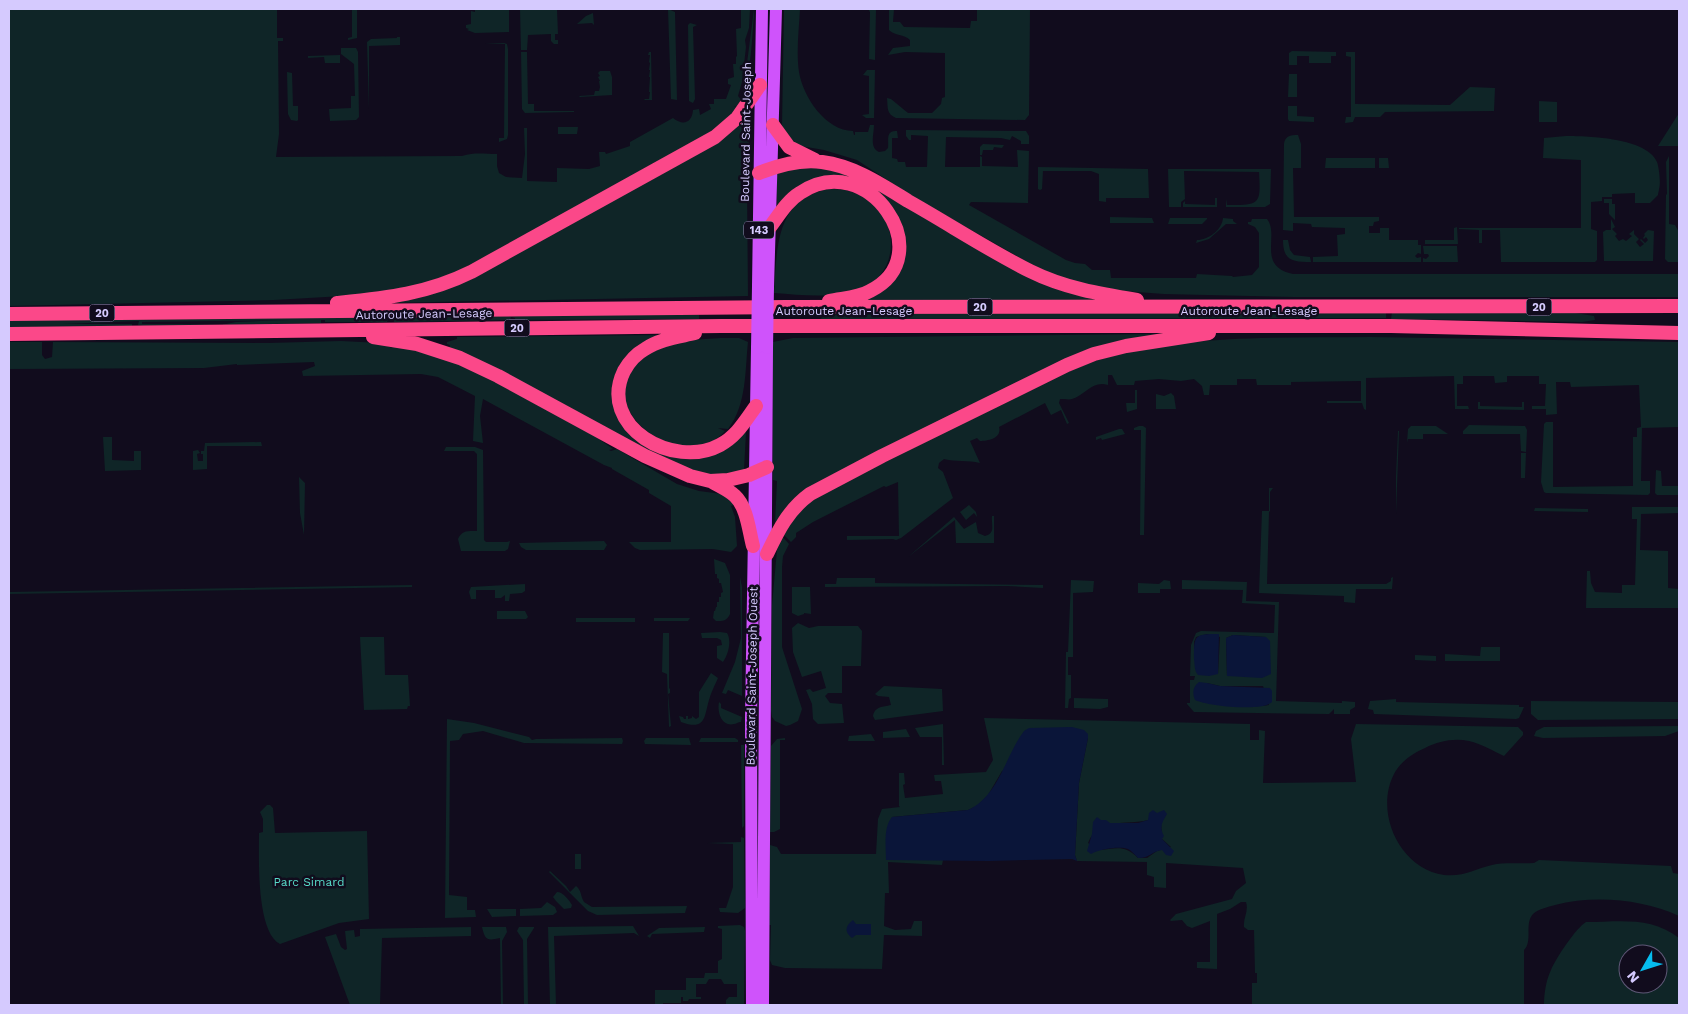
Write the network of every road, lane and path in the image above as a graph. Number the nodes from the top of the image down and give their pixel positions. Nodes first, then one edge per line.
1 (762, 9) edge
2 (776, 9) edge
3 (760, 85) junction
4 (773, 125) junction
5 (818, 161) junction
6 (765, 171) junction
7 (770, 227) junction
8 (763, 287) junction
9 (1174, 306) junction
10 (1679, 306) edge
11 (787, 307) junction
12 (254, 312) junction
13 (9, 314) edge
14 (721, 326) junction
15 (1260, 326) junction
16 (313, 330) junction
17 (1679, 333) edge
18 (9, 334) edge
19 (762, 348) junction
20 (756, 406) junction
21 (761, 470) junction
22 (710, 481) junction
23 (753, 546) junction
24 (766, 554) junction
25 (752, 1005) edge
26 (763, 1005) edge

1 - 3 main road, Boulevard Saint-Joseph / 143
2 - 4 main road, Boulevard Saint-Joseph
3 - 6 main road, Boulevard Saint-Joseph / 143
3 - 12 highway
4 - 5 highway
4 - 6 main road, Boulevard Saint-Joseph
5 - 6 highway
5 - 9 highway
6 - 7 main road, Boulevard Saint-Joseph
6 - 8 main road, Boulevard Saint-Joseph / 143
7 - 8 main road, Boulevard Saint-Joseph
7 - 11 highway
8 - 19 main road, Boulevard Saint-Joseph, bridge
9 - 10 highway, Autoroute Jean-Lesage / 20
9 - 11 highway, Autoroute Jean-Lesage / 20
11 - 12 highway, Autoroute Jean-Lesage / 20
12 - 13 highway, Autoroute Jean-Lesage / 20
14 - 15 highway, Autoroute Jean-Lesage / 20
14 - 16 highway, Autoroute Jean-Lesage / 20
14 - 20 highway
15 - 17 highway, Autoroute Jean-Lesage / 20
15 - 24 highway
16 - 18 highway, Autoroute Jean-Lesage / 20
16 - 22 highway
19 - 20 main road, Boulevard Saint-Joseph
19 - 21 main road, Boulevard Saint-Joseph Ouest
20 - 21 main road, Boulevard Saint-Joseph Ouest
21 - 22 highway
21 - 23 main road, Boulevard Saint-Joseph Ouest
21 - 24 main road, Boulevard Saint-Joseph Ouest
22 - 23 highway
23 - 25 main road, Boulevard Saint-Joseph Ouest
24 - 26 main road, Boulevard Saint-Joseph Ouest

